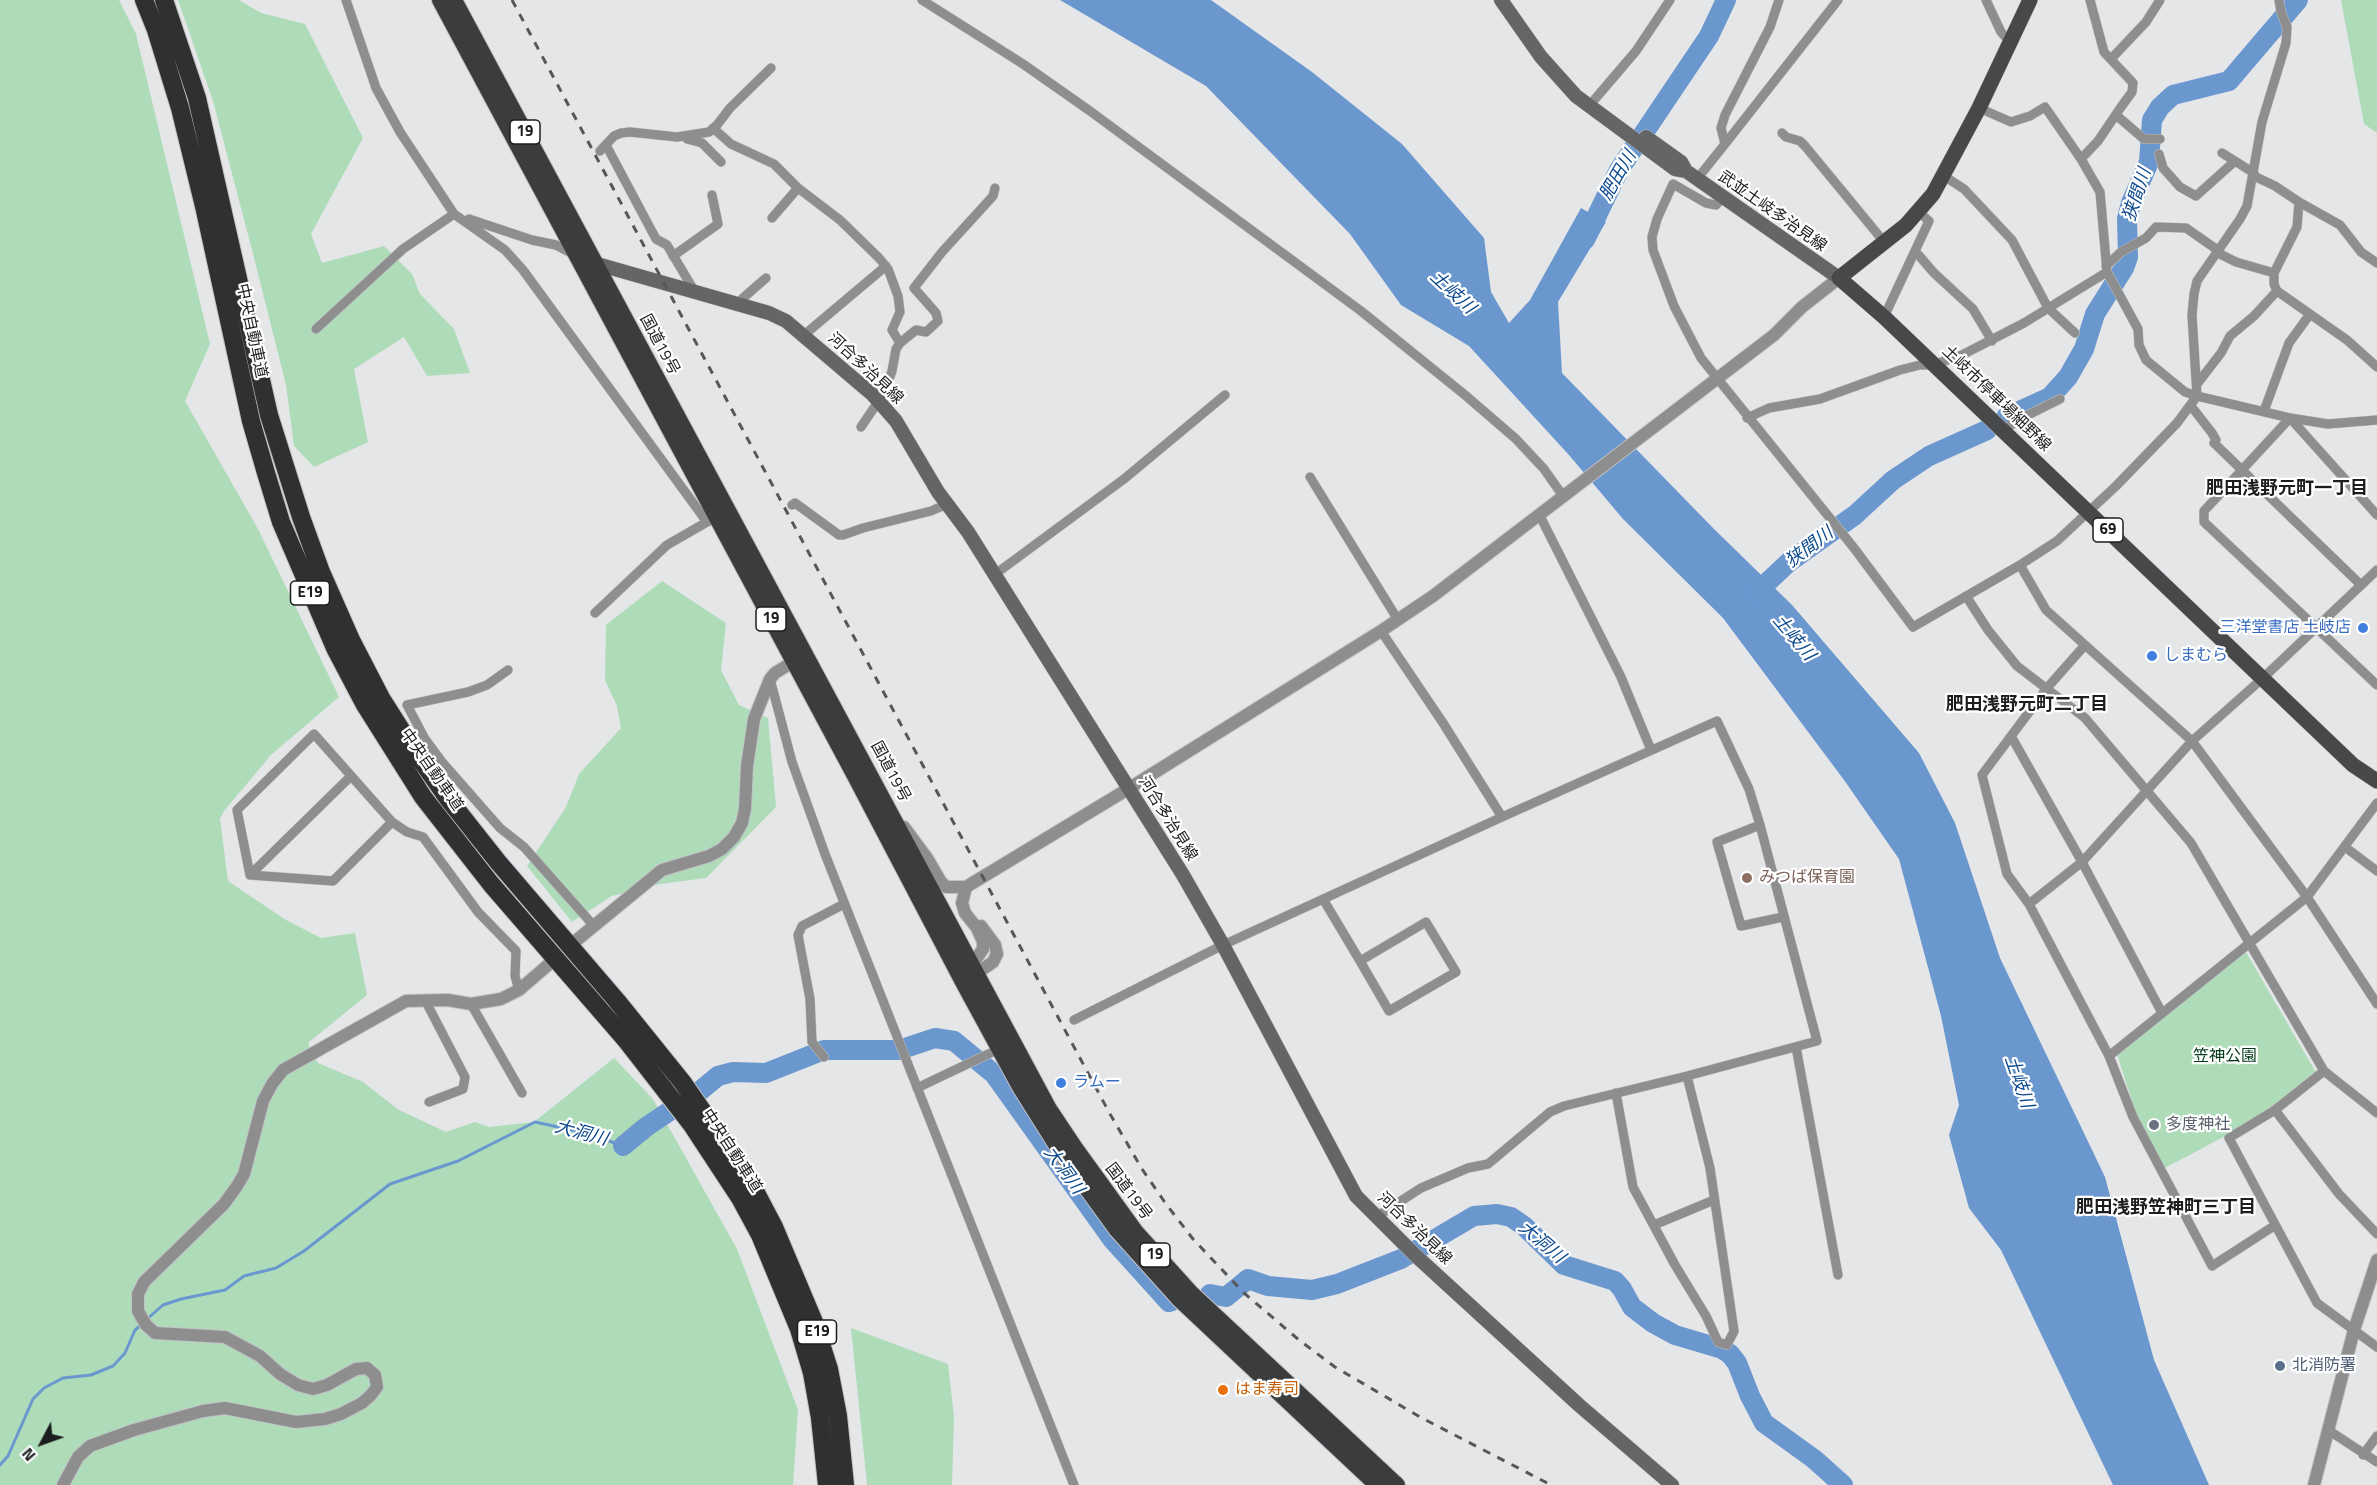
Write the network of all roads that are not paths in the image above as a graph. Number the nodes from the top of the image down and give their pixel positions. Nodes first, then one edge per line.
1 (144, 0) edge
2 (164, 0) edge
3 (346, 0) edge
4 (440, 0) edge
5 (454, 0) edge
6 (922, 0) edge
7 (1501, 0) edge
8 (1670, 0) edge
9 (1779, 0) edge
10 (1838, 0) edge
11 (1986, 0) edge
12 (2030, 0) edge
13 (2090, 0) edge
14 (2160, 0) edge
15 (2279, 0) edge
16 (2010, 42) junction
17 (2111, 59) junction
18 (771, 68) dead end
19 (1597, 105) junction
20 (1979, 108) junction
21 (2115, 115) junction
22 (713, 128) junction
23 (1782, 133) dead end
24 (682, 137) junction
25 (2160, 139) dead end
26 (1725, 144) junction
27 (2222, 153) dead end
28 (2159, 154) dead end
29 (2081, 159) junction
30 (2235, 161) junction
31 (721, 162) dead end
32 (1685, 170) junction
33 (2254, 174) junction
34 (1944, 176) junction
35 (798, 188) junction
36 (995, 188) dead end
37 (712, 195) dead end
38 (1722, 198) junction
39 (2299, 202) junction
40 (1918, 212) junction
41 (454, 214) junction
42 (772, 218) dead end
43 (1885, 243) junction
44 (1915, 251) junction
45 (2219, 252) junction
46 (577, 256) junction
47 (673, 256) junction
48 (2377, 263) edge
49 (596, 264) junction
50 (886, 266) junction
51 (2108, 272) junction
52 (2274, 273) junction
53 (766, 278) dead end
54 (1839, 278) junction
55 (2277, 291) junction
56 (695, 292) junction
57 (739, 305) junction
58 (2048, 308) junction
59 (2310, 314) junction
60 (1884, 316) junction
61 (316, 329) dead end
62 (2075, 333) dead end
63 (804, 335) junction
64 (1992, 341) junction
65 (900, 343) junction
66 (1933, 365) junction
67 (2377, 367) edge
68 (1716, 378) junction
69 (2197, 384) junction
70 (1226, 395) dead end
71 (2197, 396) junction
72 (2060, 399) dead end
73 (879, 402) junction
74 (2191, 406) junction
75 (2264, 411) junction
76 (1747, 418) junction
77 (2290, 418) junction
78 (2377, 420) edge
79 (861, 427) dead end
80 (2003, 431) junction
81 (2243, 470) junction
82 (1310, 477) dead end
83 (1563, 496) junction
84 (947, 504) junction
85 (792, 505) dead end
86 (2089, 513) junction
87 (1539, 514) junction
88 (2377, 515) edge
89 (718, 518) junction
90 (2020, 565) junction
91 (2377, 570) edge
92 (994, 574) junction
93 (2361, 585) junction
94 (1966, 596) junction
95 (595, 614) dead end
96 (1398, 620) junction
97 (2316, 628) junction
98 (1381, 631) junction
99 (2085, 645) junction
100 (799, 658) junction
101 (508, 670) dead end
102 (2263, 678) junction
103 (771, 679) junction
104 (2377, 685) edge
105 (2047, 688) junction
106 (2011, 736) junction
107 (2192, 741) junction
108 (1651, 750) junction
109 (351, 776) junction
110 (2377, 781) edge
111 (1128, 789) junction
112 (2147, 791) junction
113 (2377, 803) edge
114 (889, 807) junction
115 (1502, 817) junction
116 (392, 822) junction
117 (1760, 825) junction
118 (2345, 847) junction
119 (2082, 862) junction
120 (2377, 871) edge
121 (250, 875) junction
122 (983, 879) junction
123 (966, 887) junction
124 (2307, 897) junction
125 (1323, 899) junction
126 (844, 903) junction
127 (2029, 904) junction
128 (1783, 917) junction
129 (594, 926) junction
130 (578, 939) dead end
131 (2250, 943) junction
132 (1223, 945) junction
133 (1360, 961) junction
134 (548, 965) dead end
135 (971, 972) junction
136 (519, 990) junction
137 (425, 1000) junction
138 (471, 1004) junction
139 (2377, 1004) edge
140 (2162, 1013) junction
141 (1074, 1020) dead end
142 (1796, 1047) junction
143 (999, 1049) junction
144 (2109, 1056) junction
145 (824, 1057) dead end
146 (2324, 1071) junction
147 (1687, 1076) junction
148 (675, 1088) junction
149 (917, 1088) junction
150 (522, 1093) dead end
151 (1616, 1093) junction
152 (429, 1102) dead end
153 (2275, 1110) junction
154 (2377, 1113) edge
155 (747, 1193) junction
156 (1714, 1200) junction
157 (1376, 1217) junction
158 (1654, 1225) junction
159 (2274, 1226) junction
160 (2377, 1234) edge
161 (2377, 1260) edge
162 (1838, 1275) dead end
163 (2354, 1330) junction
164 (2377, 1347) edge
165 (2327, 1434) junction
166 (2377, 1436) edge
167 (2363, 1455) junction
168 (2377, 1462) edge
169 (63, 1485) edge
170 (827, 1485) edge
171 (845, 1485) edge
172 (1074, 1485) edge
173 (1377, 1485) edge
174 (1397, 1485) edge
175 (1672, 1485) edge
176 (2313, 1485) edge

1 - 148 highway, 中央自動車道 / E19
2 - 148 highway, 中央自動車道 / E19
3 - 41 street
4 - 46 highway, 国道19号 / 19
5 - 49 highway, 国道19号 / 19
6 - 83 street
7 - 19 main road, 武並土岐多治見線
8 - 19 street
9 - 26 street
10 - 26 street
11 - 16 street
12 - 16 main road
13 - 17 street
14 - 17 street
15 - 33 street
16 - 20 main road
17 - 21 street
18 - 22 street
19 - 32 main road, 武並土岐多治見線
20 - 29 street
20 - 34 main road
21 - 25 street
21 - 29 street
22 - 24 street
22 - 35 street
23 - 43 street
24 - 31 street
24 - 47 street
26 - 32 street
27 - 30 street
28 - 30 street
29 - 51 street
30 - 33 street
32 - 38 main road, 武並土岐多治見線
33 - 39 street
33 - 45 street
34 - 40 main road
34 - 58 street
35 - 42 street
35 - 50 street
36 - 65 street
37 - 47 street
38 - 54 main road, 武並土岐多治見線
38 - 68 street
39 - 48 street
39 - 52 street
40 - 43 main road
40 - 44 street
41 - 46 street
41 - 61 street
41 - 89 street
43 - 54 main road
44 - 60 street
44 - 64 street
45 - 51 street
45 - 52 street
45 - 69 street
46 - 49 main road, 河合多治見線
46 - 89 highway, 国道19号 / 19
47 - 56 street
49 - 56 main road, 河合多治見線
49 - 89 highway, 国道19号 / 19
50 - 63 street
50 - 65 street
51 - 58 street
51 - 71 street
52 - 55 street
53 - 57 street
54 - 60 main road, 土岐市停車場細野線 / 69
54 - 68 street
55 - 59 street
55 - 69 street
56 - 57 main road, 河合多治見線
57 - 63 main road, 河合多治見線
58 - 62 street
58 - 64 street
59 - 67 street
59 - 75 street
60 - 66 main road, 土岐市停車場細野線 / 69
63 - 73 main road, 河合多治見線
64 - 66 street
65 - 73 street
66 - 76 street
66 - 80 main road, 土岐市停車場細野線 / 69
68 - 76 street
68 - 83 street
69 - 71 street
70 - 92 street
71 - 74 street
71 - 75 street
72 - 80 street
73 - 79 street
73 - 84 main road, 河合多治見線
74 - 81 street
74 - 86 street
75 - 77 street
76 - 94 street
77 - 78 street
77 - 81 street
77 - 88 street
80 - 86 main road, 土岐市停車場細野線 / 69
81 - 93 street
81 - 97 street
82 - 96 street
83 - 87 street
84 - 85 street
84 - 92 main road, 河合多治見線
86 - 90 street
86 - 102 main road, 土岐市停車場細野線 / 69
87 - 96 street
87 - 108 street
89 - 95 street
89 - 100 highway, 国道19号 / 19
90 - 94 street
90 - 99 street
91 - 93 street
92 - 111 main road, 河合多治見線
93 - 97 street
94 - 105 street
96 - 98 street
97 - 102 street
97 - 104 street
98 - 111 street
98 - 115 street
99 - 105 street
99 - 107 street
100 - 103 street
100 - 114 highway, 国道19号 / 19
100 - 135 highway, 国道19号 / 19
101 - 129 street
102 - 107 street
102 - 110 main road, 土岐市停車場細野線 / 69
103 - 126 street
103 - 129 street
105 - 106 street
105 - 112 street
106 - 119 street
106 - 127 street
107 - 112 street
107 - 124 street
108 - 115 street
108 - 117 street
109 - 116 street
109 - 121 street
109 - 121 street
111 - 122 street
111 - 132 main road, 河合多治見線
112 - 119 street
112 - 131 street
113 - 118 street
114 - 123 street
114 - 135 highway, 国道19号 / 19
115 - 125 street
116 - 121 street
116 - 136 street
117 - 128 street
117 - 128 street
118 - 120 street
118 - 124 street
119 - 127 street
119 - 140 street
122 - 123 street
122 - 135 street
123 - 135 street
124 - 131 street
124 - 139 street
125 - 132 street
125 - 133 street
126 - 145 street
126 - 149 street
127 - 144 street
128 - 142 street
129 - 130 street
131 - 140 street
131 - 146 street
132 - 141 street
132 - 157 main road, 河合多治見線
133 - 133 street
134 - 136 street
135 - 143 highway, 国道19号 / 19
135 - 174 highway, 国道19号 / 19
136 - 138 street
137 - 138 street
137 - 152 street
137 - 169 street
138 - 150 street
140 - 144 street
142 - 147 street
142 - 162 street
143 - 149 street
143 - 173 highway, 国道19号 / 19
144 - 159 street
146 - 153 street
146 - 154 street
147 - 151 street
147 - 156 street
148 - 155 highway, 中央自動車道 / E19
149 - 172 street
151 - 157 street
151 - 158 street
153 - 159 street
153 - 160 street
155 - 170 highway, 中央自動車道 / E19
155 - 171 highway, 中央自動車道 / E19
156 - 158 street
156 - 158 street
157 - 175 main road, 河合多治見線
159 - 163 street
161 - 163 street
163 - 164 street
163 - 165 street
165 - 167 street
165 - 176 street
166 - 167 street
167 - 168 street

